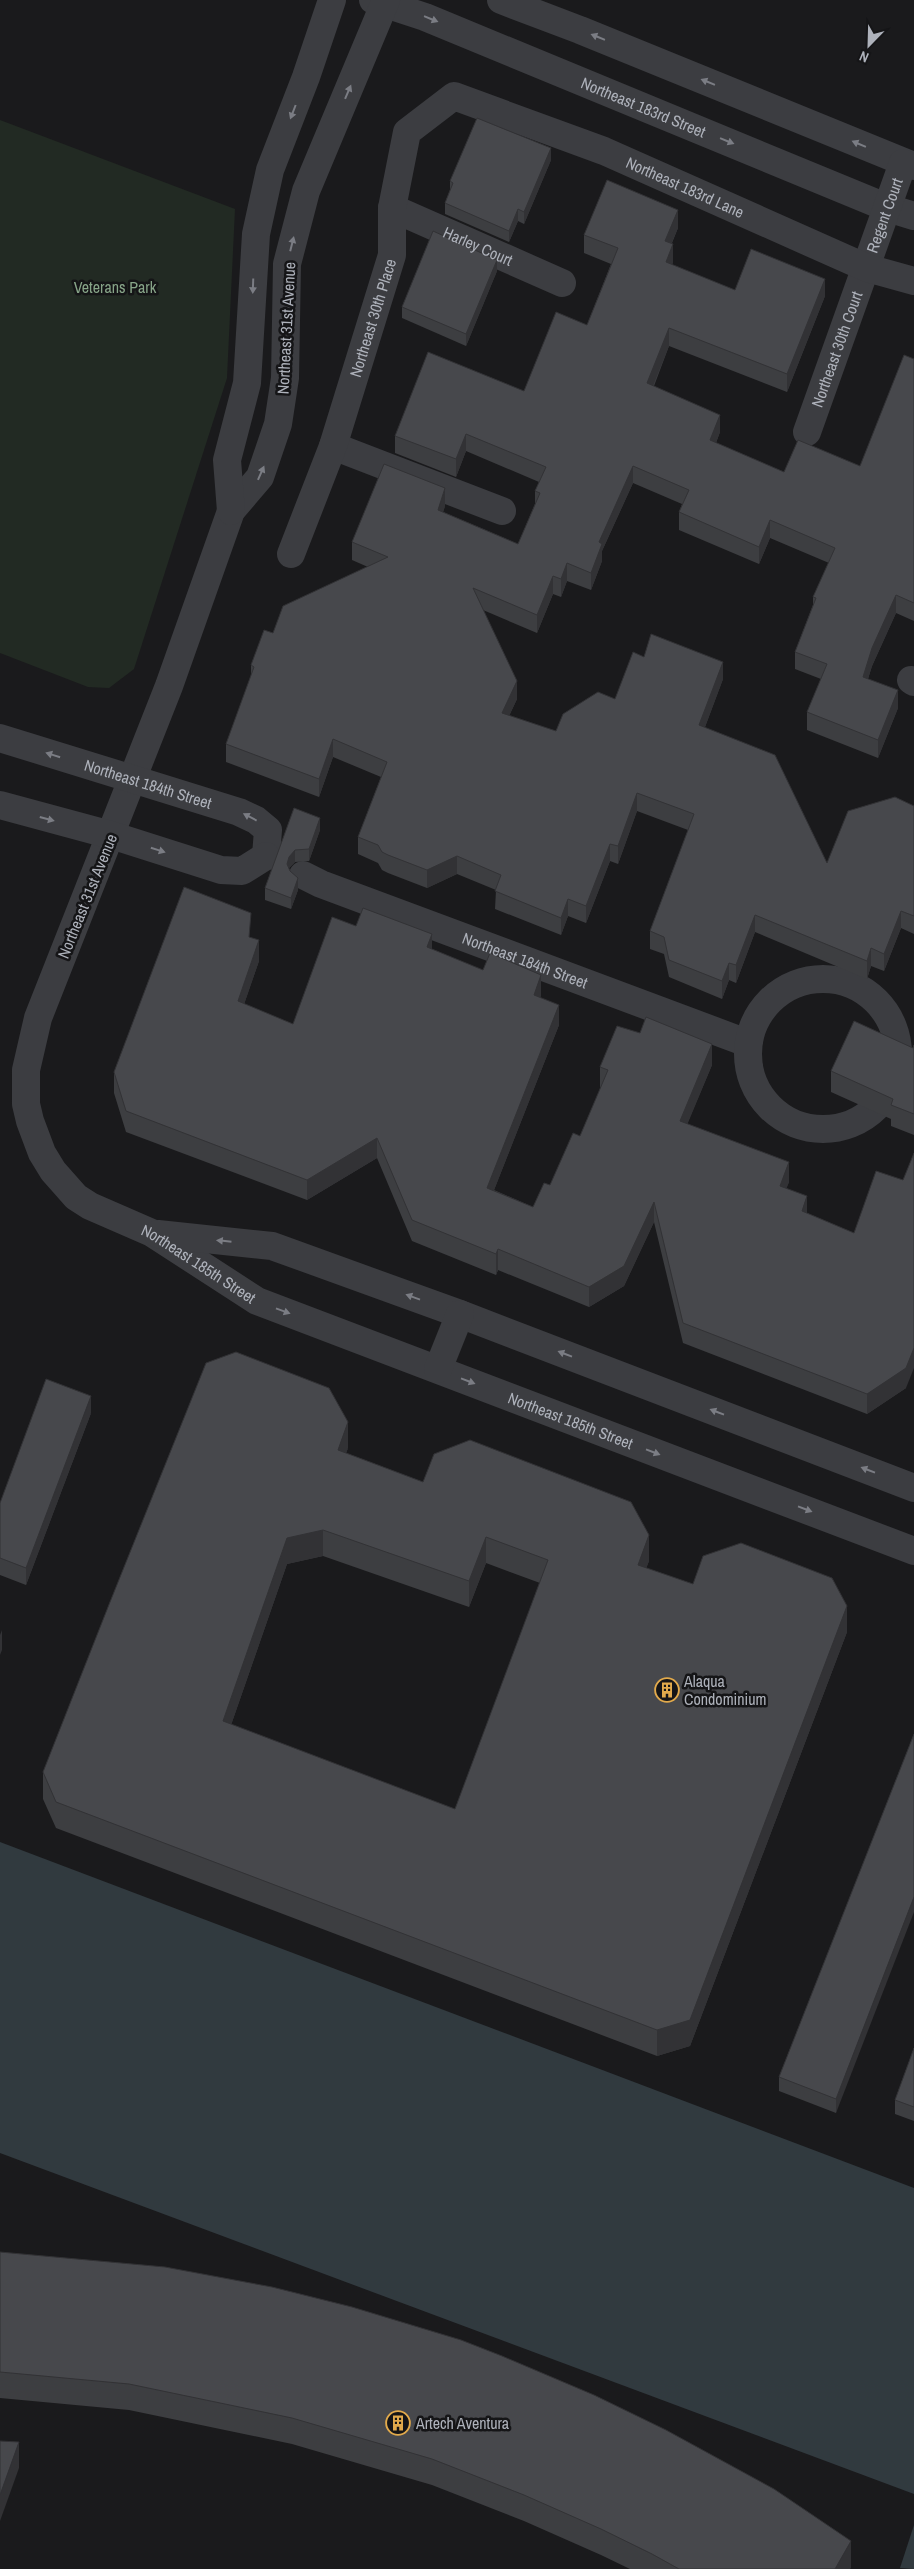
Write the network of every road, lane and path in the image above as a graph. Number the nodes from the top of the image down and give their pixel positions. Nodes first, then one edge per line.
1 (332, 0) edge
2 (501, 0) edge
3 (381, 2) edge
4 (454, 96) joint
5 (909, 165) edge
6 (392, 208) junction
7 (888, 208) junction
8 (914, 216) edge
9 (867, 268) junction
10 (914, 281) edge
11 (562, 283) dead end
12 (807, 432) dead end
13 (333, 446) junction
14 (231, 511) junction
15 (502, 511) dead end
16 (291, 554) dead end
17 (0, 738) edge
18 (134, 779) junction
19 (0, 805) edge
20 (112, 835) junction
21 (303, 875) dead end
22 (747, 1043) junction
23 (152, 1233) junction
24 (460, 1314) junction
25 (438, 1369) junction
26 (914, 1488) edge
27 (914, 1551) edge

1 -> 14 street, Northeast 31st Avenue
5 -> 2 street
3 -> 7 street, Northeast 183rd Street
14 -> 3 street, Northeast 31st Avenue
4 - 6 street, Northeast 30th Place
4 - 9 street, Northeast 183rd Lane
5 - 7 street, Regent Court
6 - 11 street, Harley Court
6 - 13 street, Northeast 30th Place
7 - 8 street, Northeast 183rd Street
7 - 9 street, Regent Court
9 - 10 street, Northeast 183rd Lane
9 - 12 street, Northeast 30th Court
13 - 15 street
13 - 16 street, Northeast 30th Place
14 - 18 street, Northeast 31st Avenue
18 -> 17 street, Northeast 184th Street
18 - 20 street, Northeast 31st Avenue
20 -> 18 street, Northeast 184th Street
19 -> 20 street, Northeast 184th Street
20 - 23 street, Northeast 31st Avenue
21 - 22 street, Northeast 184th Street
22 - 22 street
24 -> 23 street, Northeast 185th Street
23 -> 25 street, Northeast 185th Street
24 - 25 street
26 -> 24 street, Northeast 185th Street
25 -> 27 street, Northeast 185th Street

